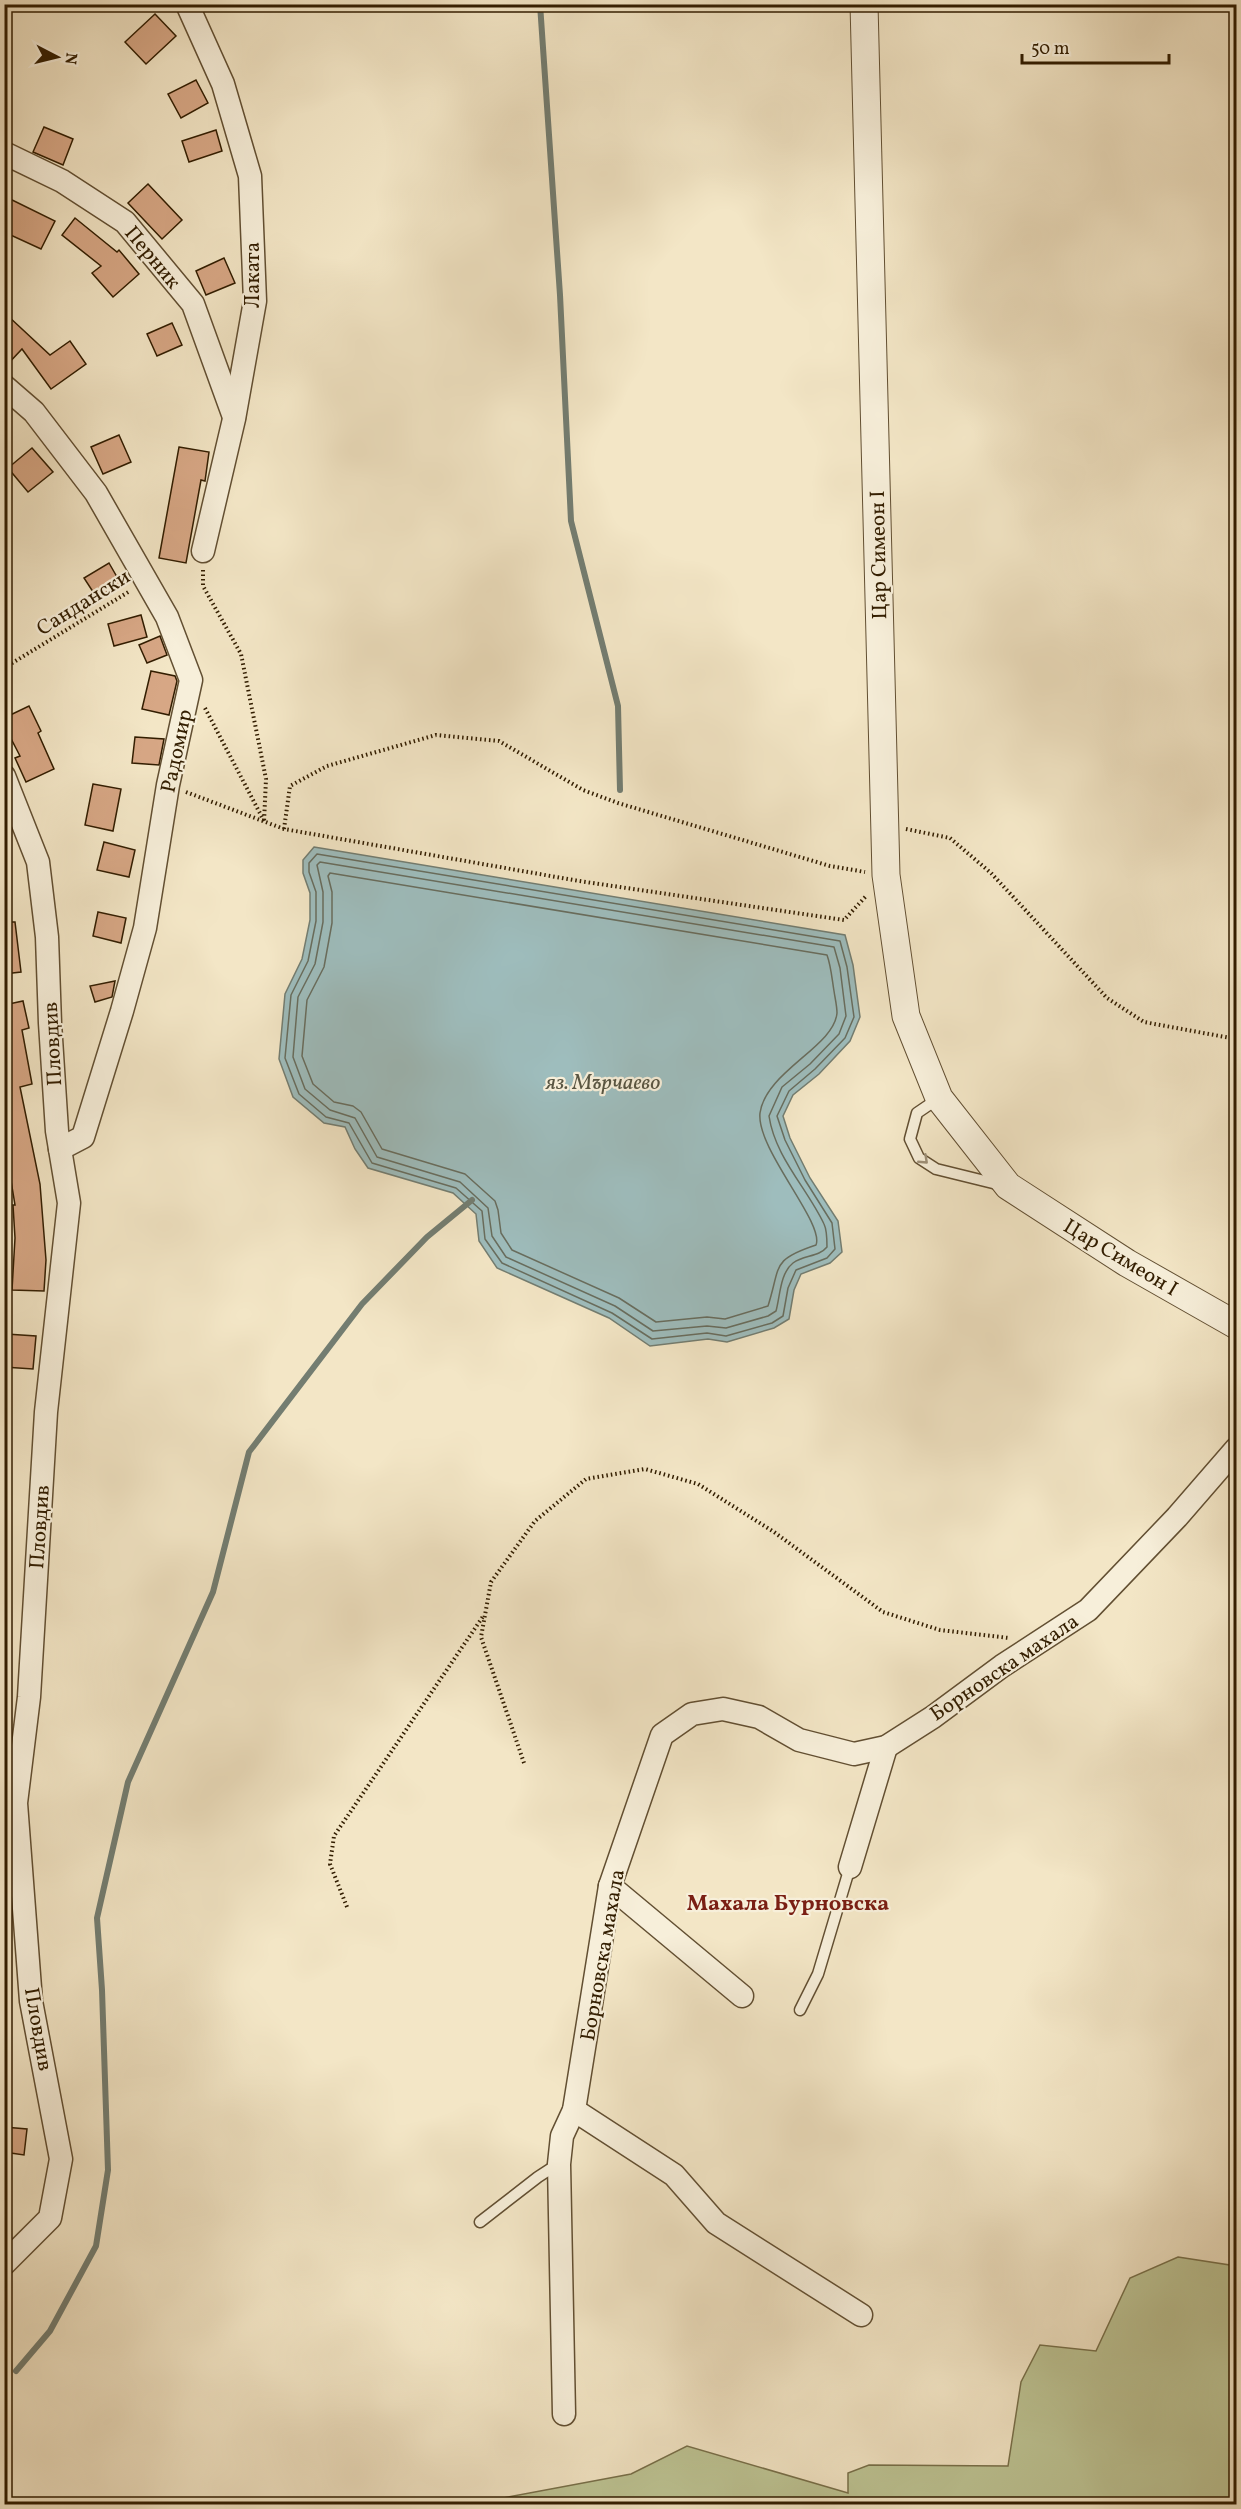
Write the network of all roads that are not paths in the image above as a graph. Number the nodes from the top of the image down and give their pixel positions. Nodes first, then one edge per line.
1 (187, 4) edge
2 (864, 4) edge
3 (4, 153) edge
4 (4, 386) edge
5 (234, 419) junction
6 (203, 551) road end
7 (4, 776) edge
8 (939, 1098) junction
9 (60, 1149) junction
10 (1008, 1186) junction
11 (1236, 1325) edge
12 (1236, 1449) edge
13 (886, 1747) junction
14 (850, 1867) joint
15 (610, 1886) junction
16 (741, 1995) dead end
17 (800, 2010) dead end
18 (574, 2110) junction
19 (559, 2164) junction
20 (480, 2222) dead end
21 (4, 2264) edge
22 (861, 2315) dead end
23 (564, 2414) dead end

1 - 5 street, Лаката
2 - 8 street, Цар Симеон I
3 - 5 street, Перник
4 - 9 street, Радомир
5 - 6 street, Лаката
7 - 9 street, Пловдив
8 - 10 street, Цар Симеон I
8 -> 10 lane
9 - 21 street, Пловдив
10 - 11 street, Цар Симеон I
12 - 13 street, Борновска махала
13 - 14 street
13 - 15 street, Борновска махала
14 - 17 lane
15 - 16 street
15 - 18 street, Борновска махала
18 - 19 street, Борновска махала
18 - 22 street
19 - 20 lane
19 - 23 street, Борновска махала

